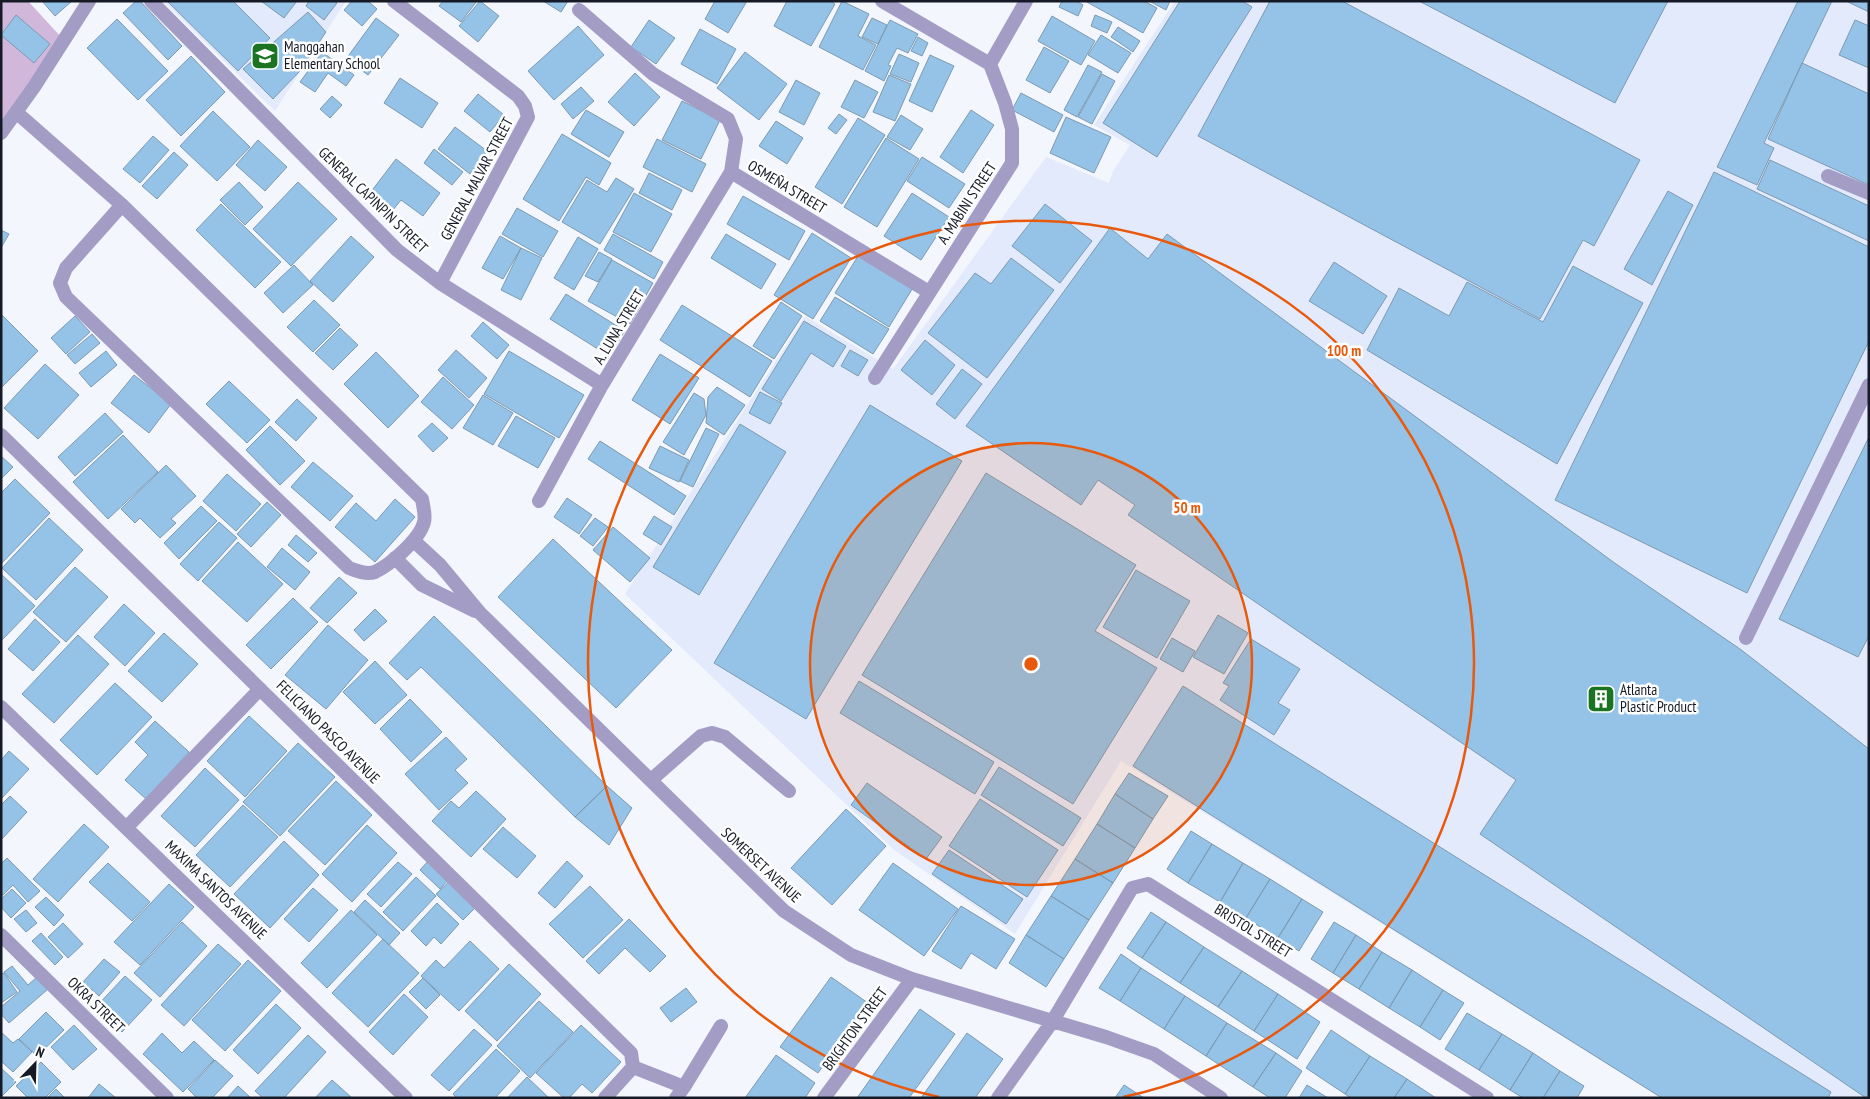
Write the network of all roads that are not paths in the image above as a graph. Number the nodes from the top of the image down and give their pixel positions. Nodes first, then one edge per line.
1 (89, 1) edge
2 (151, 1) edge
3 (394, 1) edge
4 (882, 1) edge
5 (1026, 1) edge
6 (579, 10) dead end
7 (990, 64) junction
8 (16, 112) junction
9 (1, 133) edge
10 (731, 172) junction
11 (1828, 176) dead end
12 (1869, 193) edge
13 (122, 205) junction
14 (440, 283) junction
15 (929, 292) junction
16 (875, 378) dead end
17 (602, 385) junction
18 (1869, 385) edge
19 (1, 435) edge
20 (539, 502) dead end
21 (414, 541) junction
22 (394, 558) junction
23 (480, 613) junction
24 (1746, 638) dead end
25 (260, 689) junction
26 (1, 707) edge
27 (650, 780) junction
28 (789, 790) dead end
29 (127, 827) junction
30 (1, 936) edge
31 (912, 979) junction
32 (1052, 1022) junction
33 (721, 1026) dead end
34 (633, 1067) junction
35 (680, 1092) edge
36 (167, 1098) edge
37 (406, 1098) edge
38 (605, 1098) edge
39 (824, 1098) edge
40 (998, 1098) edge
41 (1221, 1098) edge
42 (1487, 1098) edge

1 - 8 street
2 - 14 street, GENERAL CAPINPIN STREET
3 - 14 street, GENERAL MALVAR STREET
4 - 7 street
5 - 7 street
6 - 10 street, OSMEÑA STREET
7 - 15 street, A. MABINI STREET
8 - 9 street
8 - 13 street
10 - 15 street, OSMEÑA STREET
10 - 17 street, A. LUNA STREET
11 - 12 street
13 - 21 street
13 - 22 street
14 - 17 street, GENERAL CAPINPIN STREET
15 - 16 street, A. MABINI STREET
17 - 20 street, A. LUNA STREET
18 - 24 street
19 - 25 street, FELICIANO PASCO AVENUE
21 - 22 street
21 - 23 street, SOMERSET AVENUE
22 - 23 street, SOMERSET AVENUE
23 - 27 street, SOMERSET AVENUE
25 - 29 street
25 - 34 street, FELICIANO PASCO AVENUE
26 - 29 street, MAXIMA SANTOS AVENUE
27 - 28 street
27 - 31 street, SOMERSET AVENUE
29 - 37 street, MAXIMA SANTOS AVENUE
30 - 36 street, OKRA STREET
31 - 32 street, SOMERSET AVENUE
31 - 39 street, BRIGHTON STREET
32 - 40 street, BRISTOL STREET
32 - 41 street, SOMERSET AVENUE
32 - 42 street, BRISTOL STREET
33 - 35 street
34 - 35 street
34 - 38 street

